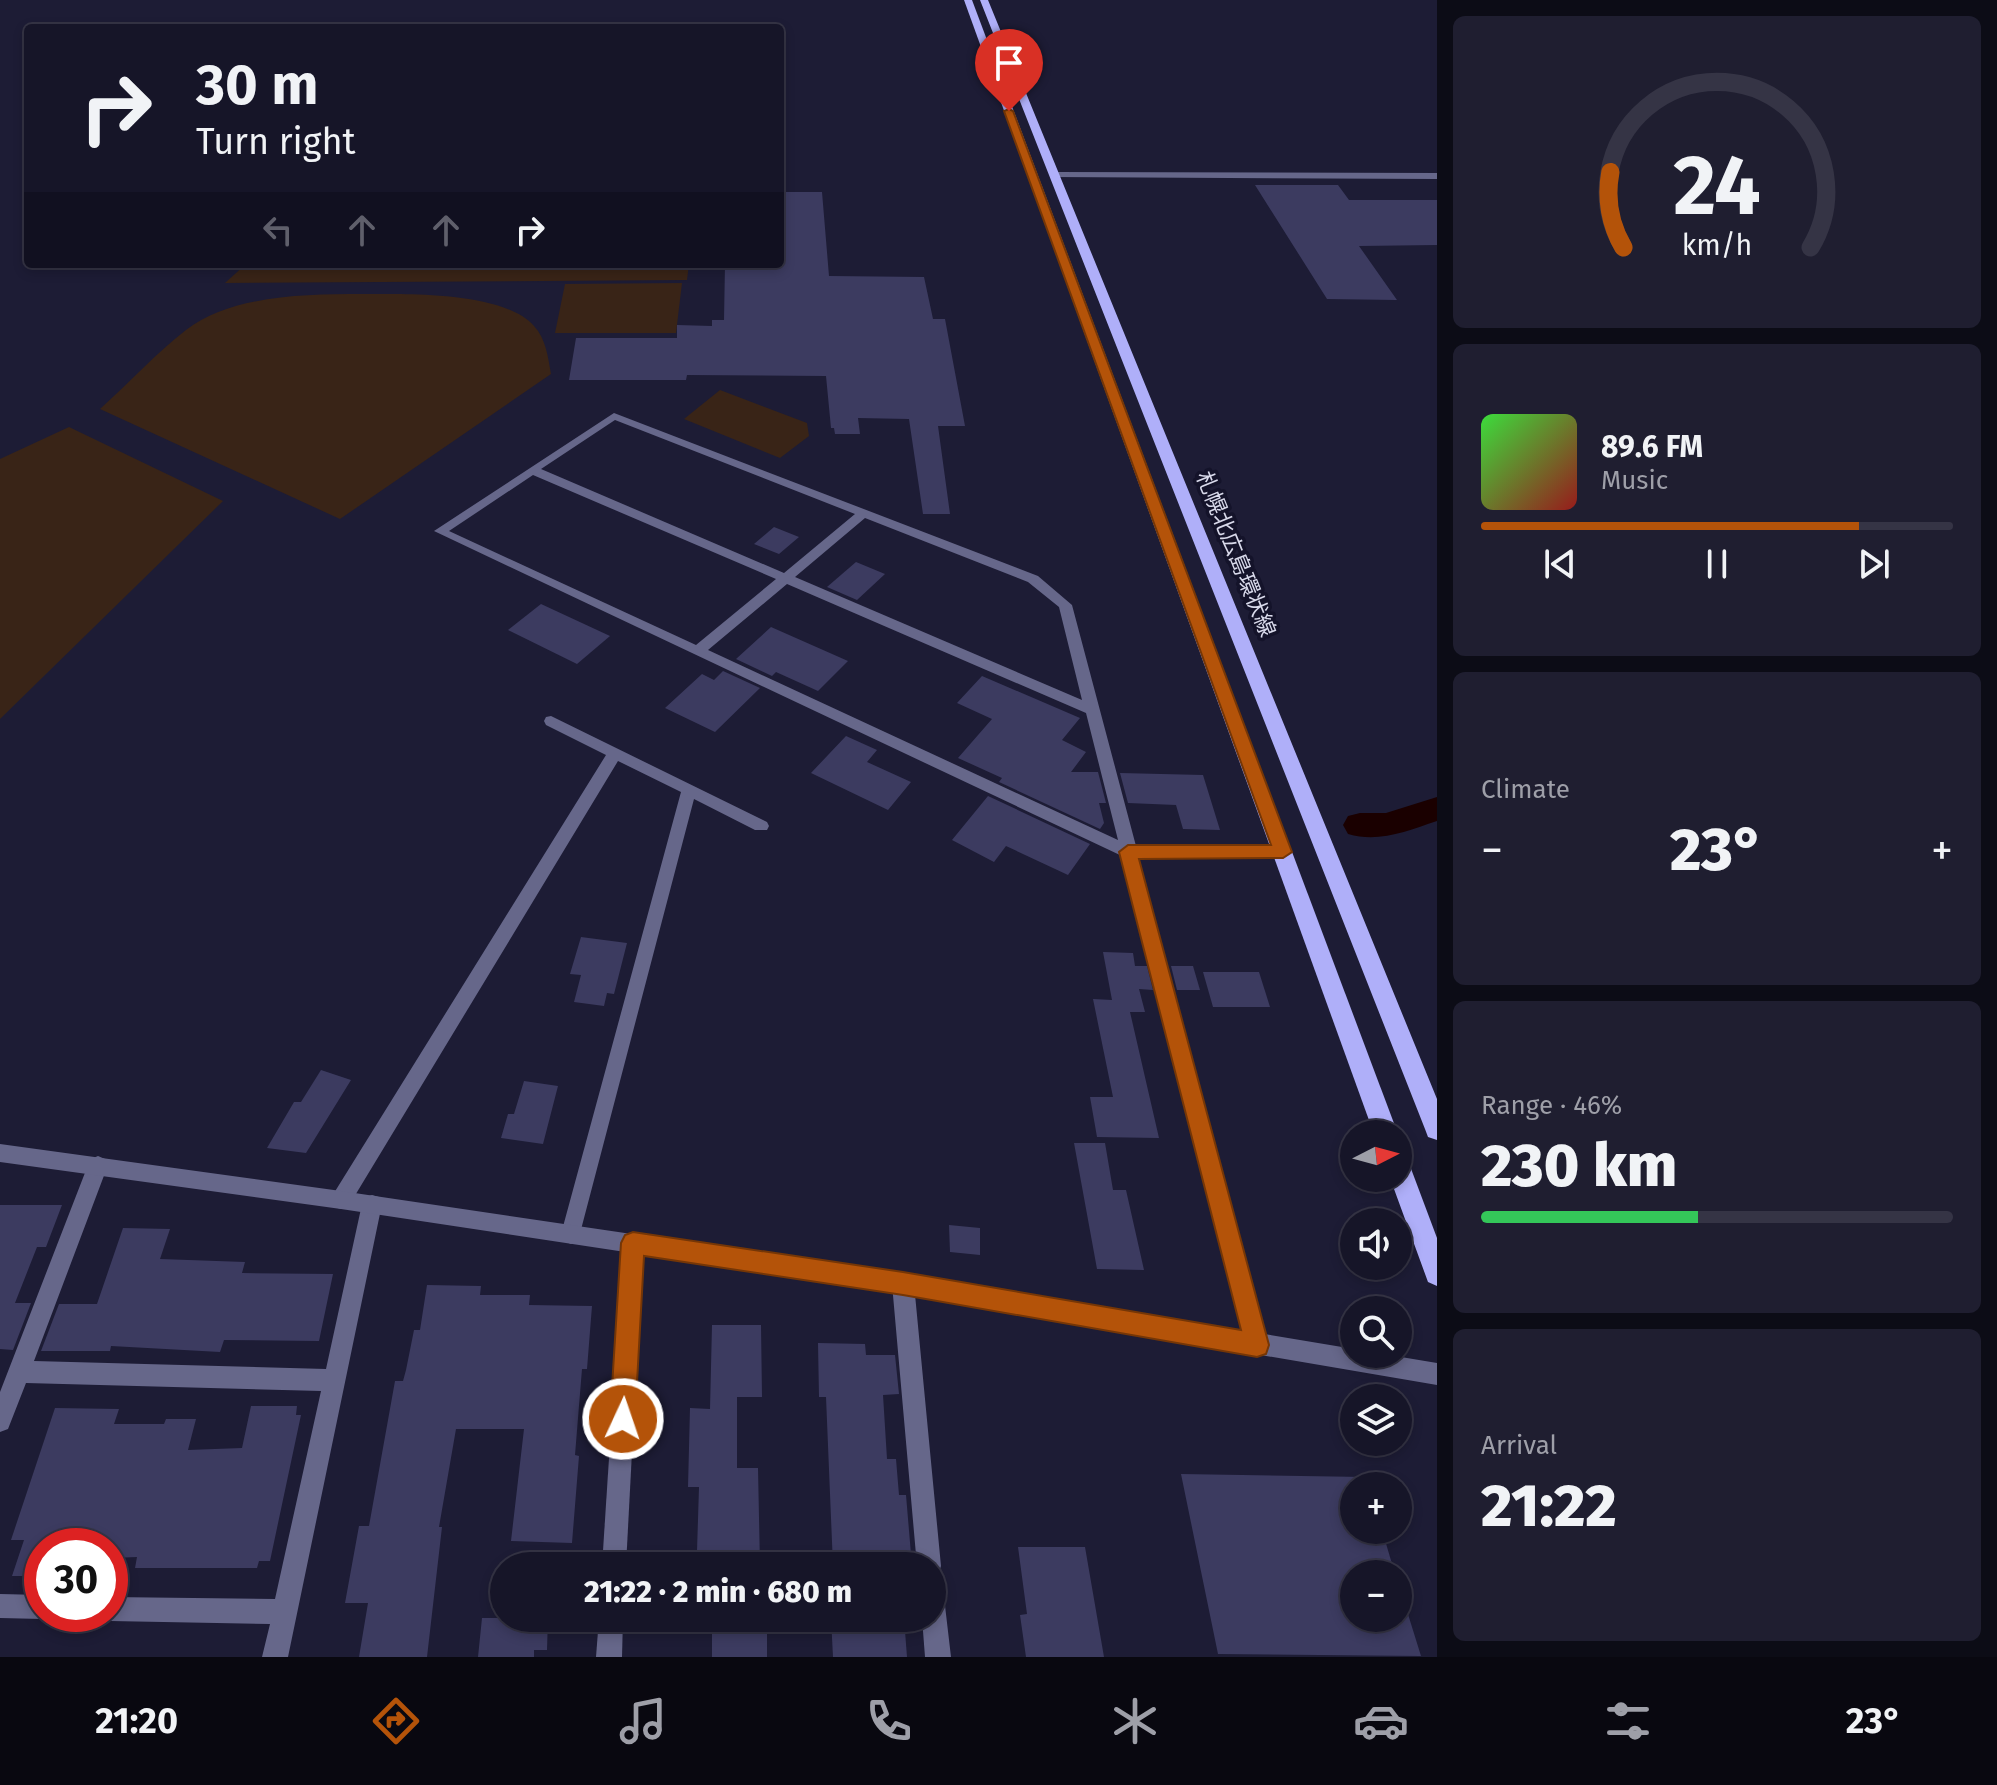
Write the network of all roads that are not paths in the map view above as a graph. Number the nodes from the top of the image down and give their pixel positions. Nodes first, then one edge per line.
1 (968, 0) edge
2 (984, 0) edge
3 (1054, 175) junction
4 (1437, 176) edge
5 (533, 470) junction
6 (864, 513) junction
7 (784, 580) junction
8 (698, 651) junction
9 (1092, 710) junction
10 (551, 721) dead end
11 (615, 753) junction
12 (689, 790) junction
13 (761, 826) dead end
14 (1128, 852) junction
15 (1283, 852) junction
16 (1381, 1120) edge
17 (1437, 1129) edge
18 (0, 1153) edge
19 (98, 1165) junction
20 (1407, 1192) edge
21 (341, 1200) junction
22 (372, 1204) junction
23 (571, 1234) junction
24 (633, 1243) junction
25 (1437, 1273) edge
26 (903, 1284) junction
27 (1257, 1345) junction
28 (19, 1372) junction
29 (1437, 1374) edge
30 (334, 1380) junction
31 (0, 1421) edge
32 (615, 1552) edge
33 (928, 1552) edge
34 (0, 1606) edge
35 (24, 1607) edge
36 (128, 1609) edge
37 (284, 1612) junction
38 (610, 1632) edge
39 (936, 1632) edge
40 (275, 1657) edge
41 (609, 1657) edge
42 (938, 1657) edge

1 - 15 main road
2 - 3 main road, 札幌北広島環状線
3 - 4 street
3 - 17 main road, 札幌北広島環状線
5 - 6 street
5 - 7 street
5 - 8 street
6 - 7 street
6 - 9 street
7 - 8 street
7 - 9 street
8 - 14 street
9 - 14 street
10 - 11 street
11 - 12 street
11 - 21 street
12 - 13 street
12 - 23 street
14 - 15 street
14 - 27 street
15 - 16 main road
18 - 19 street
19 - 21 street
19 - 28 street
20 - 25 main road
21 - 22 street
22 - 23 street
22 - 30 street
23 - 24 street
24 - 26 street
24 - 32 street
26 - 27 street
26 - 33 street
27 - 29 street
28 - 30 street
28 - 31 street
30 - 37 street
34 - 35 street
36 - 37 street
37 - 40 street
38 - 41 street
39 - 42 street

